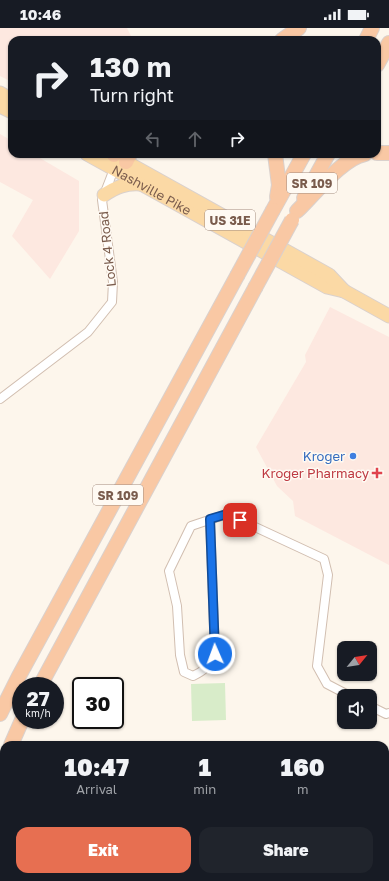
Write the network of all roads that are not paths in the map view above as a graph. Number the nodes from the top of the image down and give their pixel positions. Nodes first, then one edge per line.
1 (299, 28) edge
2 (288, 36) edge
3 (389, 43) edge
4 (381, 58) edge
5 (119, 158) edge
6 (276, 158) edge
7 (302, 158) edge
8 (326, 158) edge
9 (355, 158) edge
10 (140, 184) junction
11 (104, 195) junction
12 (274, 210) junction
13 (294, 216) junction
14 (344, 291) junction
15 (389, 316) edge
16 (0, 399) edge
17 (210, 519) junction
18 (45, 677) edge
19 (337, 689) edge
20 (377, 710) edge
21 (389, 713) edge
22 (0, 714) edge
23 (18, 729) edge
24 (12, 741) edge

1 - 2 highway
3 - 4 highway
5 - 10 main road, Nashville Pike / US 31E
5 - 11 street, Lock 4 Road
5 - 14 main road, Nashville Pike / US 31E
6 - 12 highway
7 - 12 highway, SR 109
8 - 13 highway, SR 109
9 - 13 highway
10 - 11 main road
10 - 14 main road, Nashville Pike / US 31E
11 - 16 street, Lock 4 Road
12 - 22 highway, SR 109, bridge
13 - 18 highway, SR 109, bridge
14 - 15 main road, Nashville Pike / US 31E
17 - 17 street
17 - 19 street
20 - 21 street
23 - 24 highway

